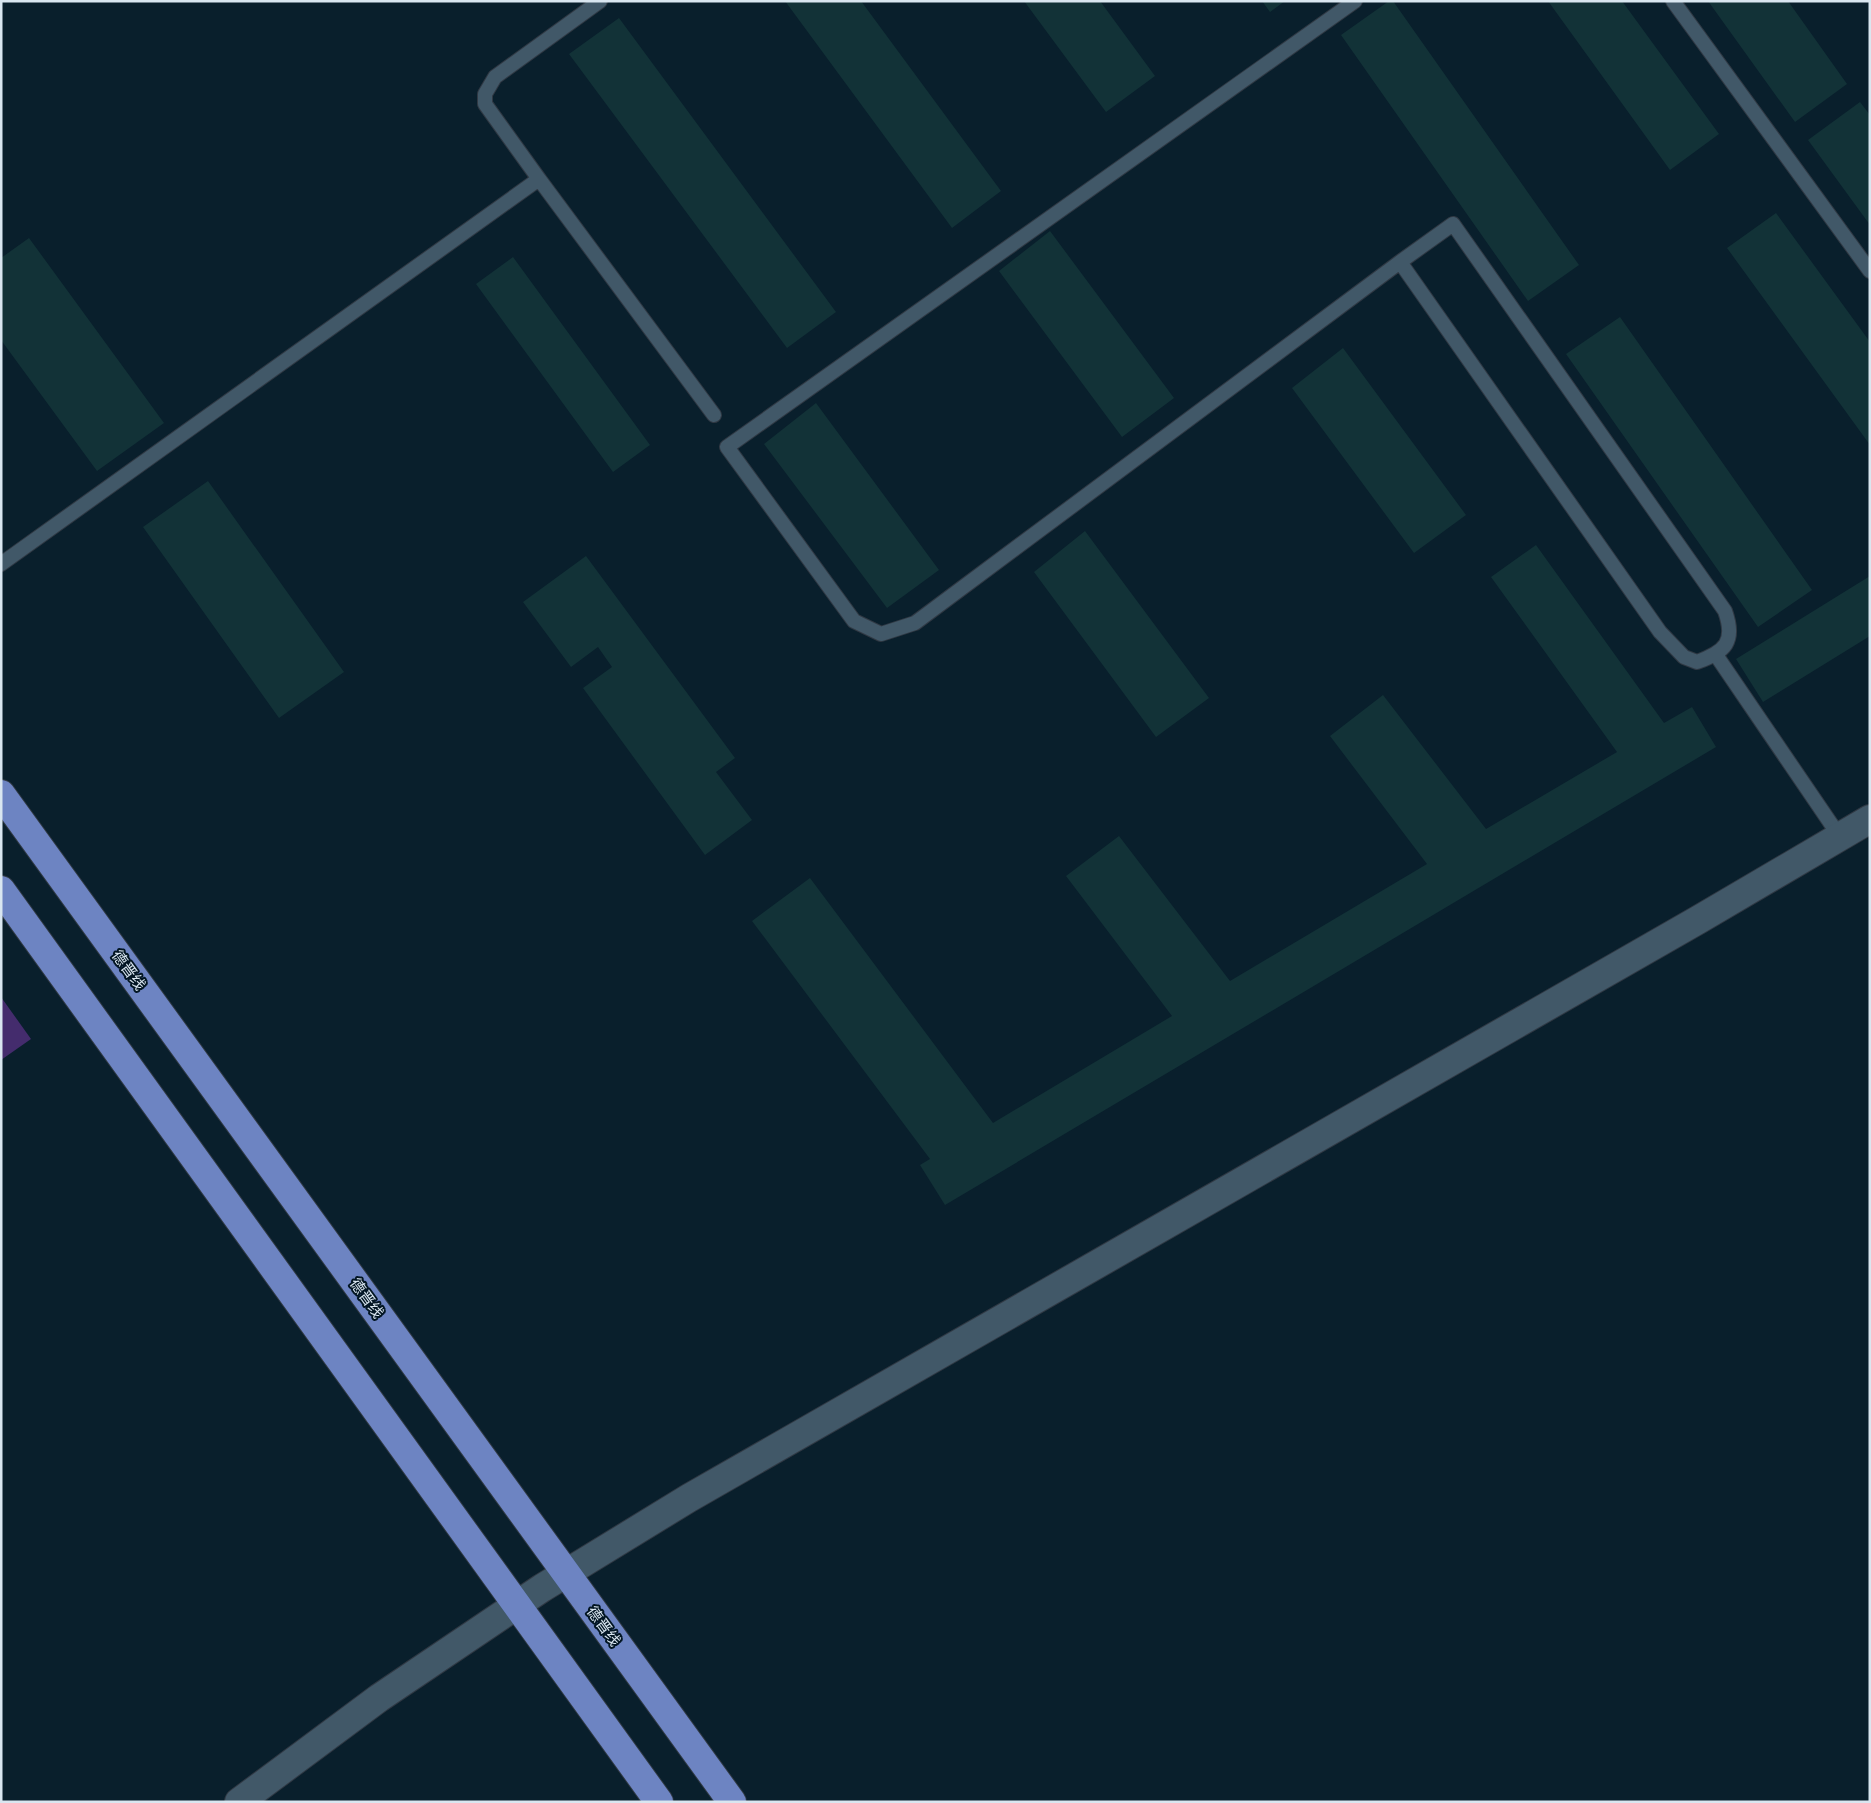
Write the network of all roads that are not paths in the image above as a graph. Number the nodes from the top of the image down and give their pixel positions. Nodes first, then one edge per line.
1 (600, 1) edge
2 (1356, 1) edge
3 (1673, 1) edge
4 (539, 179) junction
5 (1400, 262) junction
6 (1870, 271) edge
7 (714, 415) dead end
8 (1, 564) edge
9 (1716, 655) junction
10 (1, 794) edge
11 (1870, 819) edge
12 (1840, 837) junction
13 (1, 890) edge
14 (566, 1573) junction
15 (516, 1605) junction
16 (239, 1802) edge
17 (659, 1802) edge
18 (732, 1802) edge

1 - 4 lane
2 - 5 lane
3 - 6 lane
4 - 7 lane
4 - 8 lane
5 - 9 lane
5 - 9 lane
9 - 12 lane
10 - 14 highway, 德晋线
11 - 12 main road
12 - 14 main road
13 - 15 highway
14 - 15 main road
14 - 18 highway, 德晋线
15 - 16 main road
15 - 17 highway

